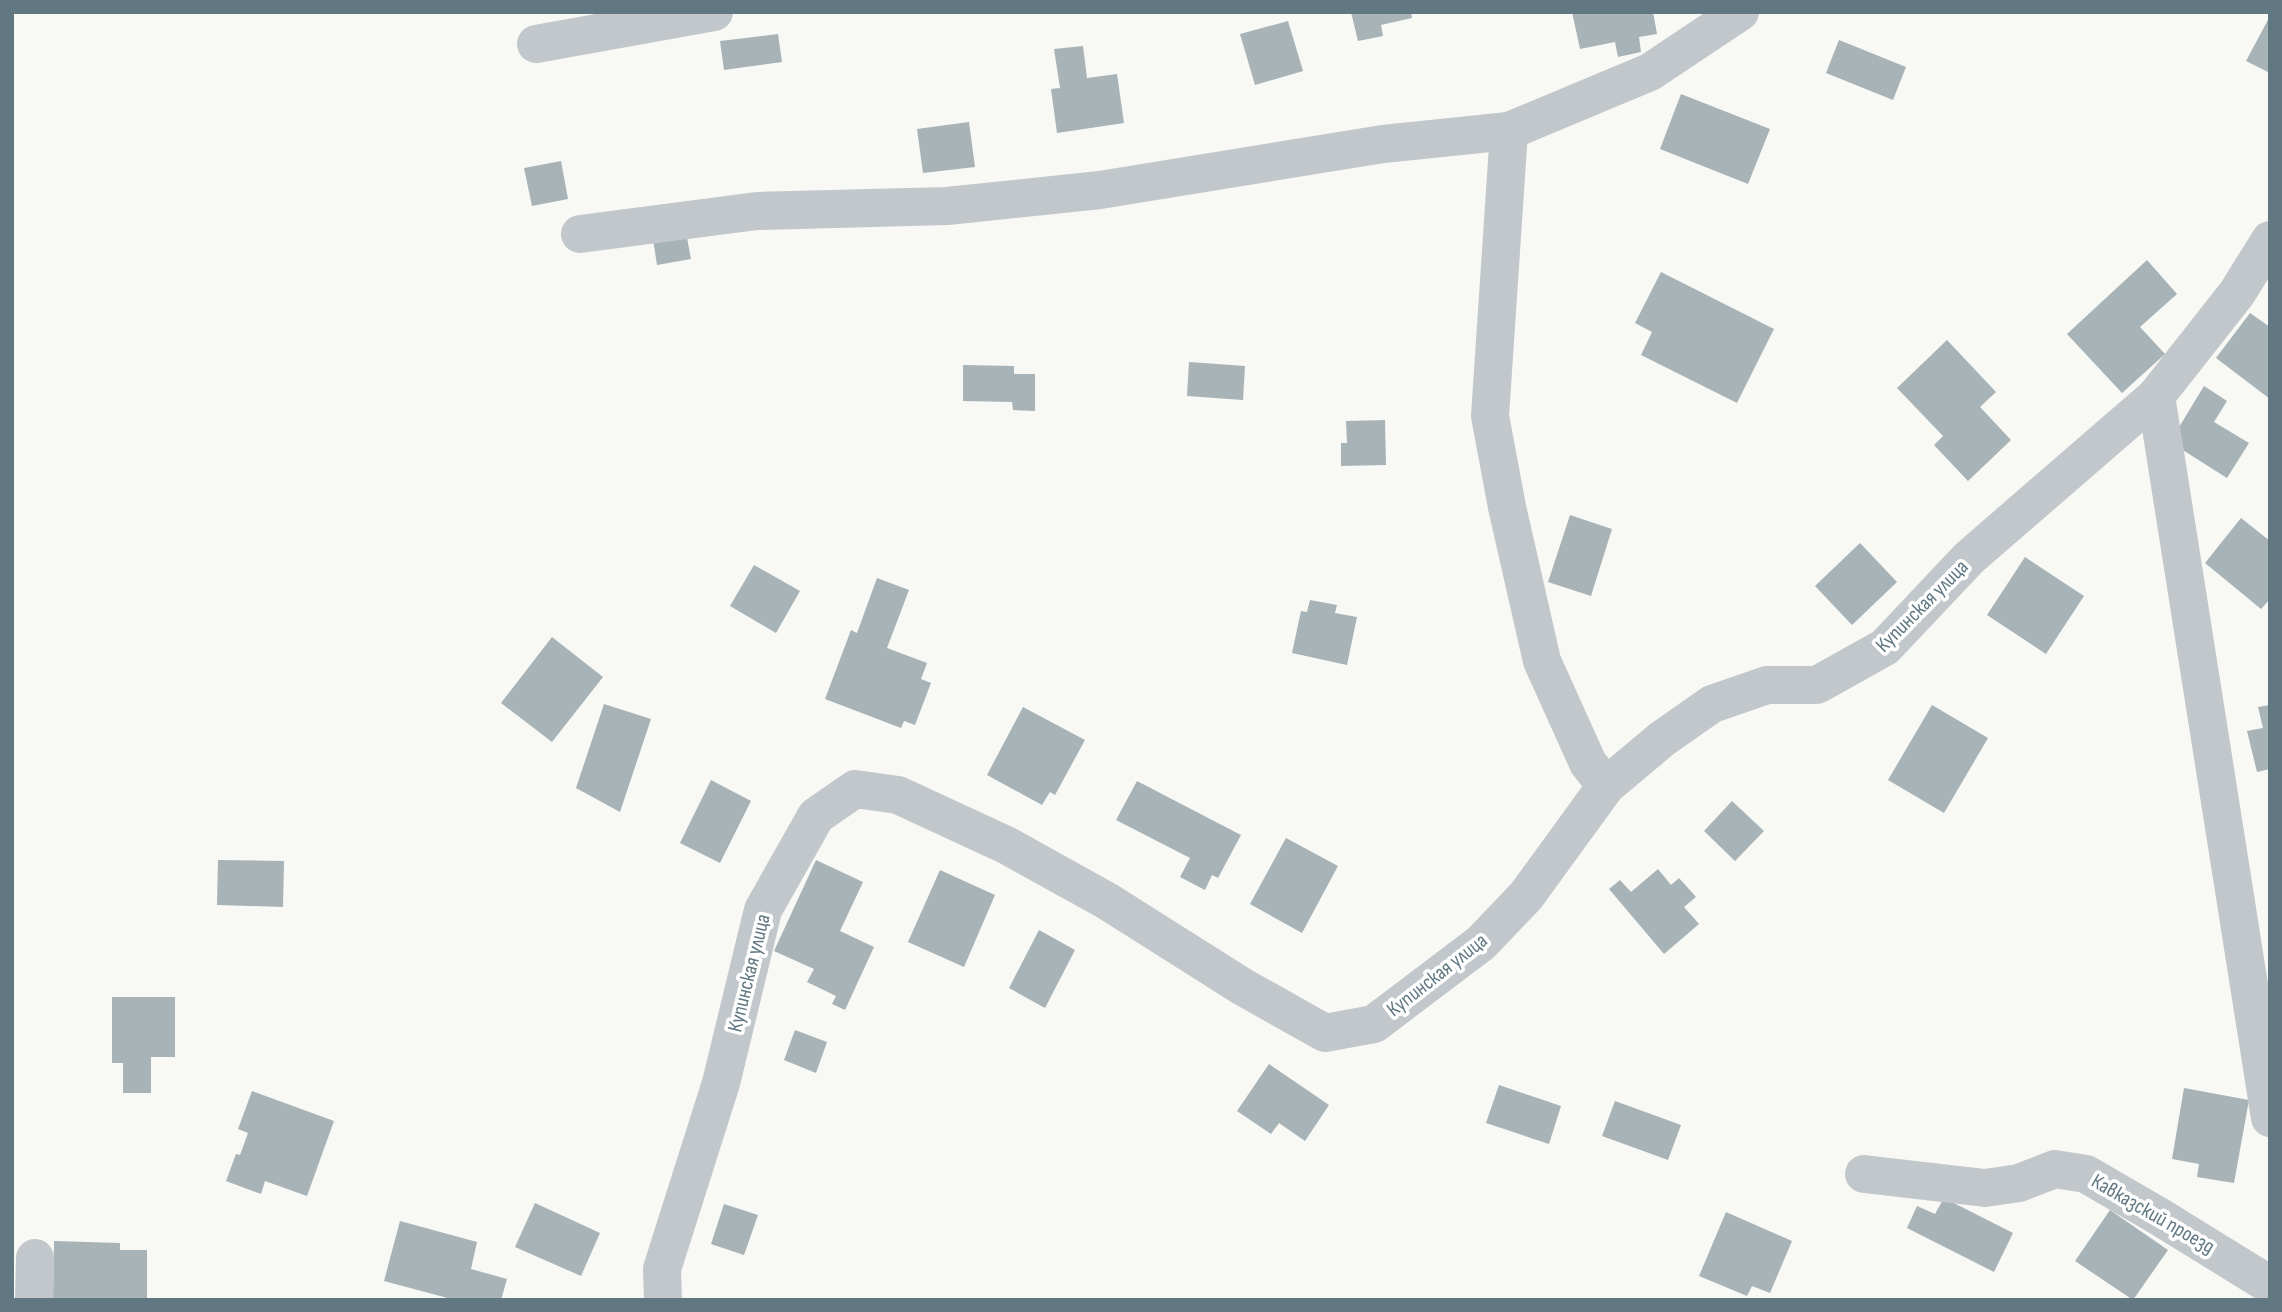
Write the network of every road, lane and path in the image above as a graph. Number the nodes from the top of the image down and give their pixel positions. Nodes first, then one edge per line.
1 (715, 12) edge
2 (1740, 12) edge
3 (536, 44) dead end
4 (1509, 131) junction
5 (580, 234) dead end
6 (2270, 240) edge
7 (2156, 396) junction
8 (1606, 786) junction
9 (2270, 1118) edge
10 (1864, 1174) dead end
11 (35, 1258) dead end
12 (2270, 1285) edge
13 (34, 1300) edge
14 (663, 1300) edge

1 - 3 street
2 - 4 street
4 - 5 street
4 - 8 street
6 - 7 street, Купинская улица
7 - 8 street, Купинская улица
7 - 9 street
8 - 14 street, Купинская улица
10 - 12 street, Кавказский проезд
11 - 13 street

